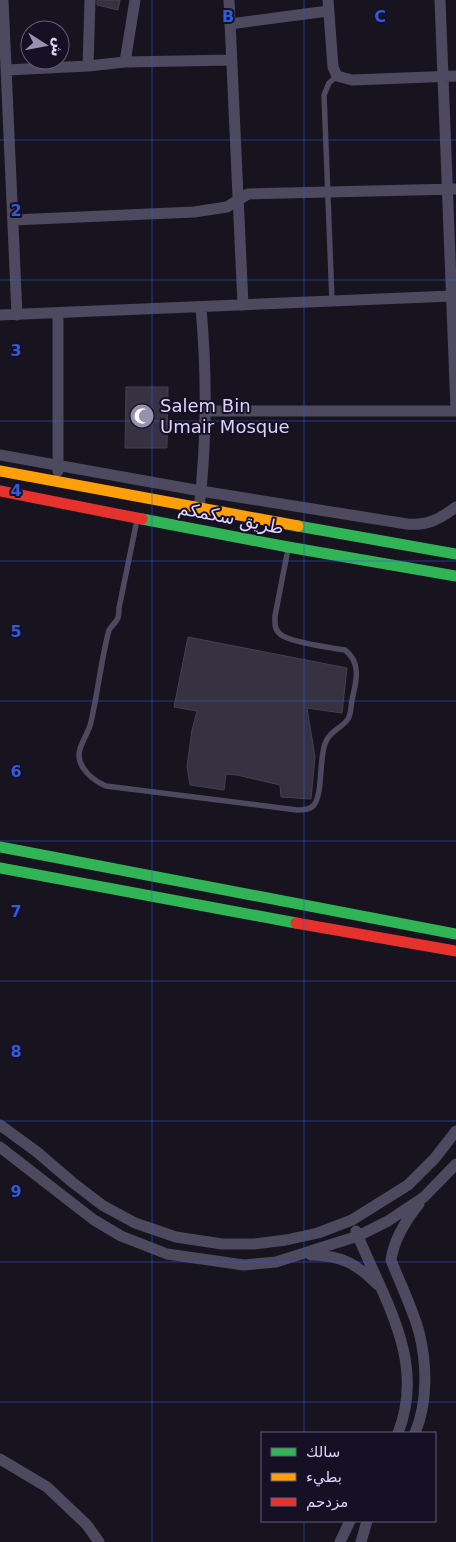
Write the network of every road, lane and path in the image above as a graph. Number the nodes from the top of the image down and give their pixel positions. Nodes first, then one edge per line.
1 (3, 0) edge
2 (90, 0) edge
3 (135, 0) edge
4 (229, 0) edge
5 (440, 0) edge
6 (328, 5) edge
7 (230, 24) junction
8 (2, 49) edge
9 (232, 60) junction
10 (125, 62) junction
11 (88, 66) junction
12 (7, 70) junction
13 (337, 76) junction
14 (444, 76) junction
15 (456, 76) edge
16 (452, 190) edge
17 (328, 192) junction
18 (237, 200) junction
19 (12, 203) junction
20 (0, 204) edge
21 (13, 220) junction
22 (452, 296) junction
23 (332, 301) junction
24 (243, 305) junction
25 (201, 308) junction
26 (58, 313) junction
27 (0, 315) edge
28 (17, 315) junction
29 (455, 339) edge
30 (456, 410) edge
31 (206, 411) junction
32 (0, 455) edge
33 (58, 466) junction
34 (0, 471) edge
35 (58, 482) junction
36 (0, 490) edge
37 (201, 491) junction
38 (456, 507) edge
39 (199, 508) junction
40 (138, 517) junction
41 (288, 546) junction
42 (456, 554) edge
43 (456, 576) edge
44 (0, 848) edge
45 (0, 868) edge
46 (456, 934) edge
47 (456, 951) edge
48 (0, 1125) edge
49 (456, 1131) edge
50 (0, 1147) edge
51 (456, 1164) edge
52 (424, 1197) junction
53 (352, 1220) junction
54 (358, 1236) junction
55 (302, 1255) junction
56 (383, 1289) junction
57 (398, 1432) edge
58 (415, 1432) edge
59 (0, 1459) edge
60 (350, 1522) edge
61 (367, 1522) edge
62 (99, 1542) edge
63 (340, 1542) edge
64 (361, 1542) edge

1 - 8 street
2 - 11 street
3 - 10 street
4 - 7 street
5 - 14 street
6 - 7 street
6 - 13 street
7 - 9 street
8 - 12 street
9 - 10 street
9 - 18 street
10 - 11 street
11 - 12 street
12 - 19 street
13 - 14 street
13 - 17 lane
14 - 15 street
14 - 16 street
16 - 17 street
16 - 22 street
17 - 18 street
17 - 23 lane
18 - 21 street
18 - 24 street
19 - 20 street
19 - 21 street
21 - 28 street
22 - 23 street
22 - 29 street
23 - 24 street
24 - 25 street
25 - 26 street
25 - 31 street
26 - 28 street
26 - 33 street
27 - 28 street
29 - 30 street
30 - 31 street
31 - 37 street
32 - 33 street
33 - 35 street
33 - 37 street
34 - 35 main road, طريق سكمكم
35 - 39 main road, طريق سكمكم
36 - 40 main road, طريق سكمكم
37 - 38 street
37 - 39 street
39 - 42 main road, طريق سكمكم
40 - 41 main road, طريق سكمكم
40 - 41 lane
41 - 43 main road, طريق سكمكم
44 - 46 main road
45 - 47 main road
48 - 53 street
49 - 53 street
50 - 55 street
51 - 52 street
52 - 54 street
52 - 58 street
53 - 54 street
54 - 55 street
54 - 56 street
55 - 56 street
56 - 57 street
59 - 62 street
60 - 63 street
61 - 64 street

